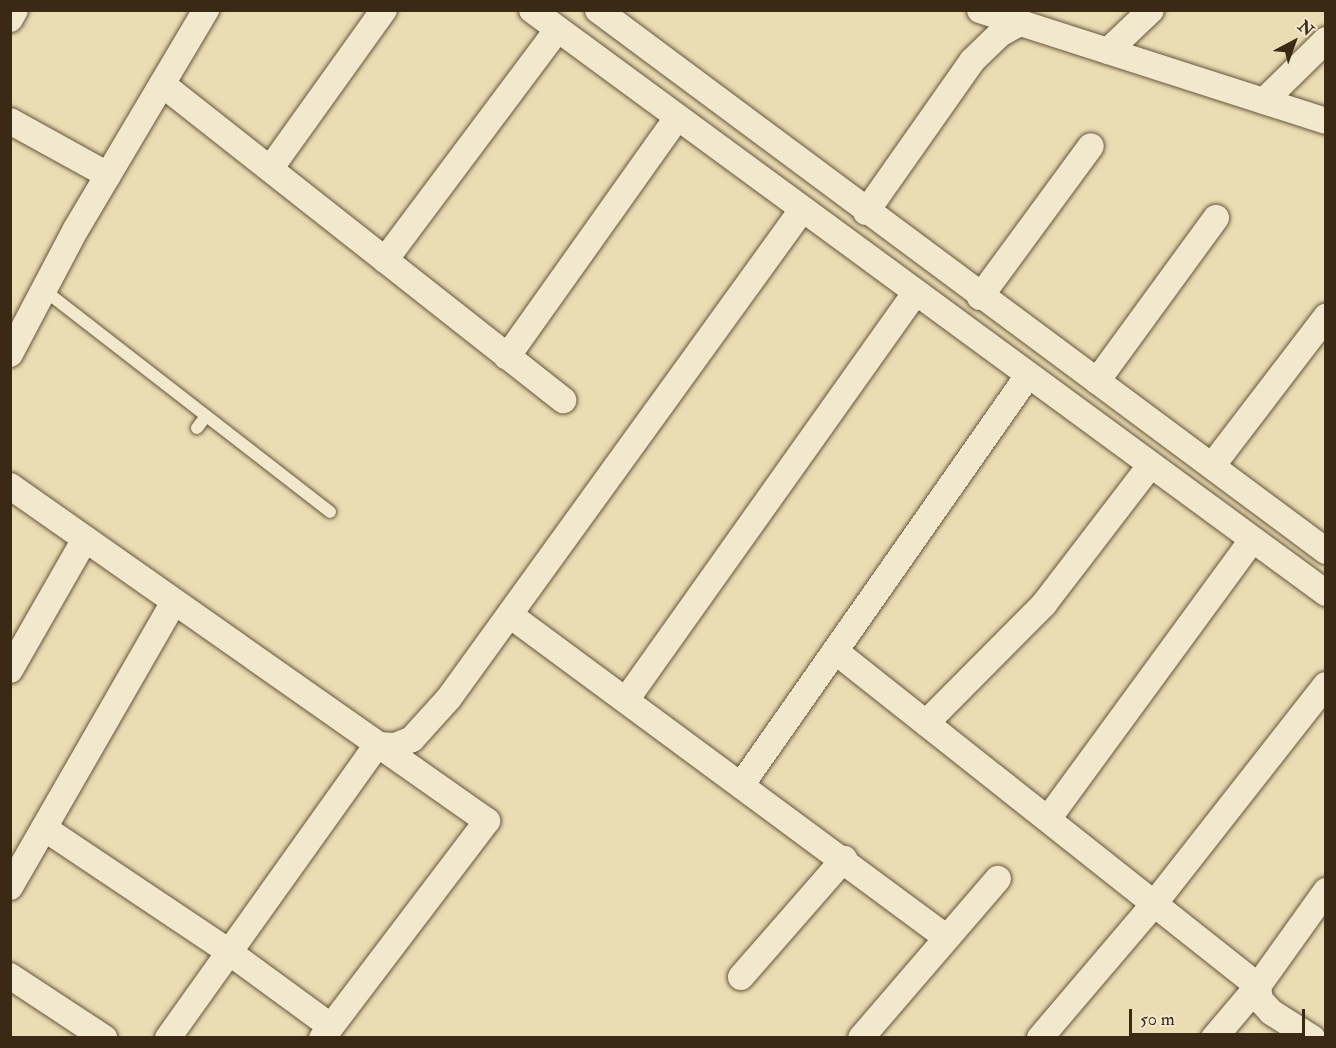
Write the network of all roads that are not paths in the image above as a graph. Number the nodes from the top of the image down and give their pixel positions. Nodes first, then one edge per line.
1 (15, 10) edge
2 (206, 10) edge
3 (384, 10) edge
4 (532, 10) edge
5 (598, 10) edge
6 (980, 10) edge
7 (1151, 10) edge
8 (10, 18) edge
9 (1020, 23) junction
10 (557, 30) junction
11 (1326, 40) edge
12 (1108, 51) junction
13 (162, 84) junction
14 (1264, 101) junction
15 (677, 118) junction
16 (10, 121) edge
17 (1326, 121) edge
18 (1091, 146) dead end
19 (270, 170) junction
20 (108, 175) junction
21 (801, 210) junction
22 (866, 212) junction
23 (1216, 218) dead end
24 (385, 260) junction
25 (44, 290) junction
26 (914, 294) junction
27 (980, 297) junction
28 (1326, 317) edge
29 (10, 354) edge
30 (507, 357) junction
31 (1027, 377) junction
32 (1097, 381) junction
33 (563, 400) dead end
34 (206, 416) junction
35 (197, 428) dead end
36 (1149, 466) junction
37 (1212, 466) junction
38 (10, 486) edge
39 (330, 512) dead end
40 (86, 539) junction
41 (1252, 540) junction
42 (1323, 543) edge
43 (1326, 593) edge
44 (174, 602) junction
45 (510, 615) junction
46 (835, 651) junction
47 (10, 670) edge
48 (1326, 685) edge
49 (626, 700) junction
50 (926, 723) junction
51 (377, 745) junction
52 (742, 784) junction
53 (1048, 819) junction
54 (44, 828) junction
55 (844, 860) junction
56 (998, 879) dead end
57 (10, 887) edge
58 (1326, 891) edge
59 (1154, 904) junction
60 (947, 938) junction
61 (229, 952) junction
62 (10, 976) edge
63 (741, 977) dead end
64 (1258, 986) junction
65 (326, 1032) edge
66 (104, 1038) edge
67 (168, 1038) edge
68 (861, 1038) edge
69 (1040, 1038) edge
70 (1214, 1038) edge
71 (1312, 1038) edge

1 - 8 street
2 - 13 street
3 - 19 street
4 - 10 street
5 - 22 street
6 - 9 street
7 - 12 street
9 - 12 street
9 - 22 street
10 - 15 street
10 - 24 street
11 - 14 street
12 - 14 street
13 - 19 street
13 - 20 street
14 - 17 street
15 - 21 street
15 - 30 street
16 - 20 street
18 - 27 street
19 - 24 street
20 - 25 street
21 - 26 street
21 - 45 street
22 - 27 street
23 - 32 street
24 - 30 street
25 - 29 street
25 - 34 lane
26 - 31 street
26 - 49 street
27 - 32 street
28 - 37 street
30 - 33 street
31 - 36 street
31 - 46 street
32 - 37 street
34 - 35 lane
34 - 39 lane
36 - 41 street
36 - 50 street
37 - 42 street
38 - 40 street
40 - 44 street
40 - 47 street
41 - 43 street
41 - 53 street
44 - 51 street
44 - 54 street
45 - 49 street
45 - 51 street
46 - 50 street
46 - 52 street
48 - 59 street
49 - 52 street
50 - 53 street
51 - 61 street
51 - 65 street
52 - 55 street
53 - 59 street
54 - 57 street
54 - 61 street
55 - 60 street
55 - 63 street
56 - 60 street
58 - 64 street
59 - 64 street
59 - 69 street
60 - 68 street
61 - 65 street
61 - 67 street
62 - 66 street
64 - 70 street
64 - 71 street

